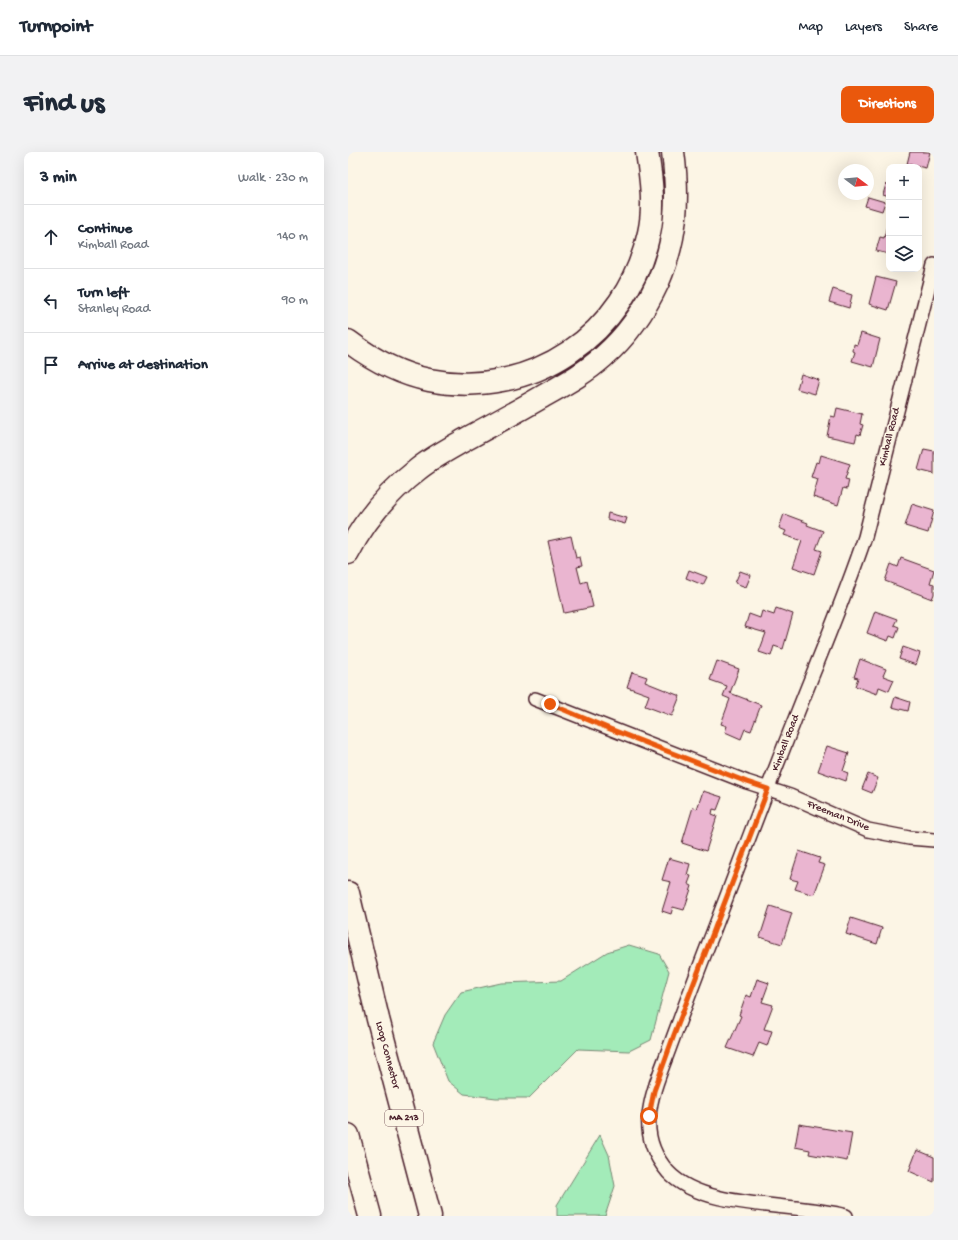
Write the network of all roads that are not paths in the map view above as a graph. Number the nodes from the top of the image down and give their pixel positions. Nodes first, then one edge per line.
1 (647, 152) edge
2 (673, 152) edge
3 (934, 265) edge
4 (348, 341) edge
5 (348, 553) edge
6 (535, 699) dead end
7 (768, 789) junction
8 (934, 840) edge
9 (348, 894) edge
10 (348, 1135) edge
11 (370, 1216) edge
12 (430, 1216) edge
13 (846, 1216) edge

1 - 4 highway
2 - 5 highway
3 - 7 street, Kimball Road
6 - 7 street, Freeman Drive
7 - 8 street, Freeman Drive
7 - 13 street, Kimball Road
9 - 12 highway, Loop Connector / MA 213
10 - 11 highway

